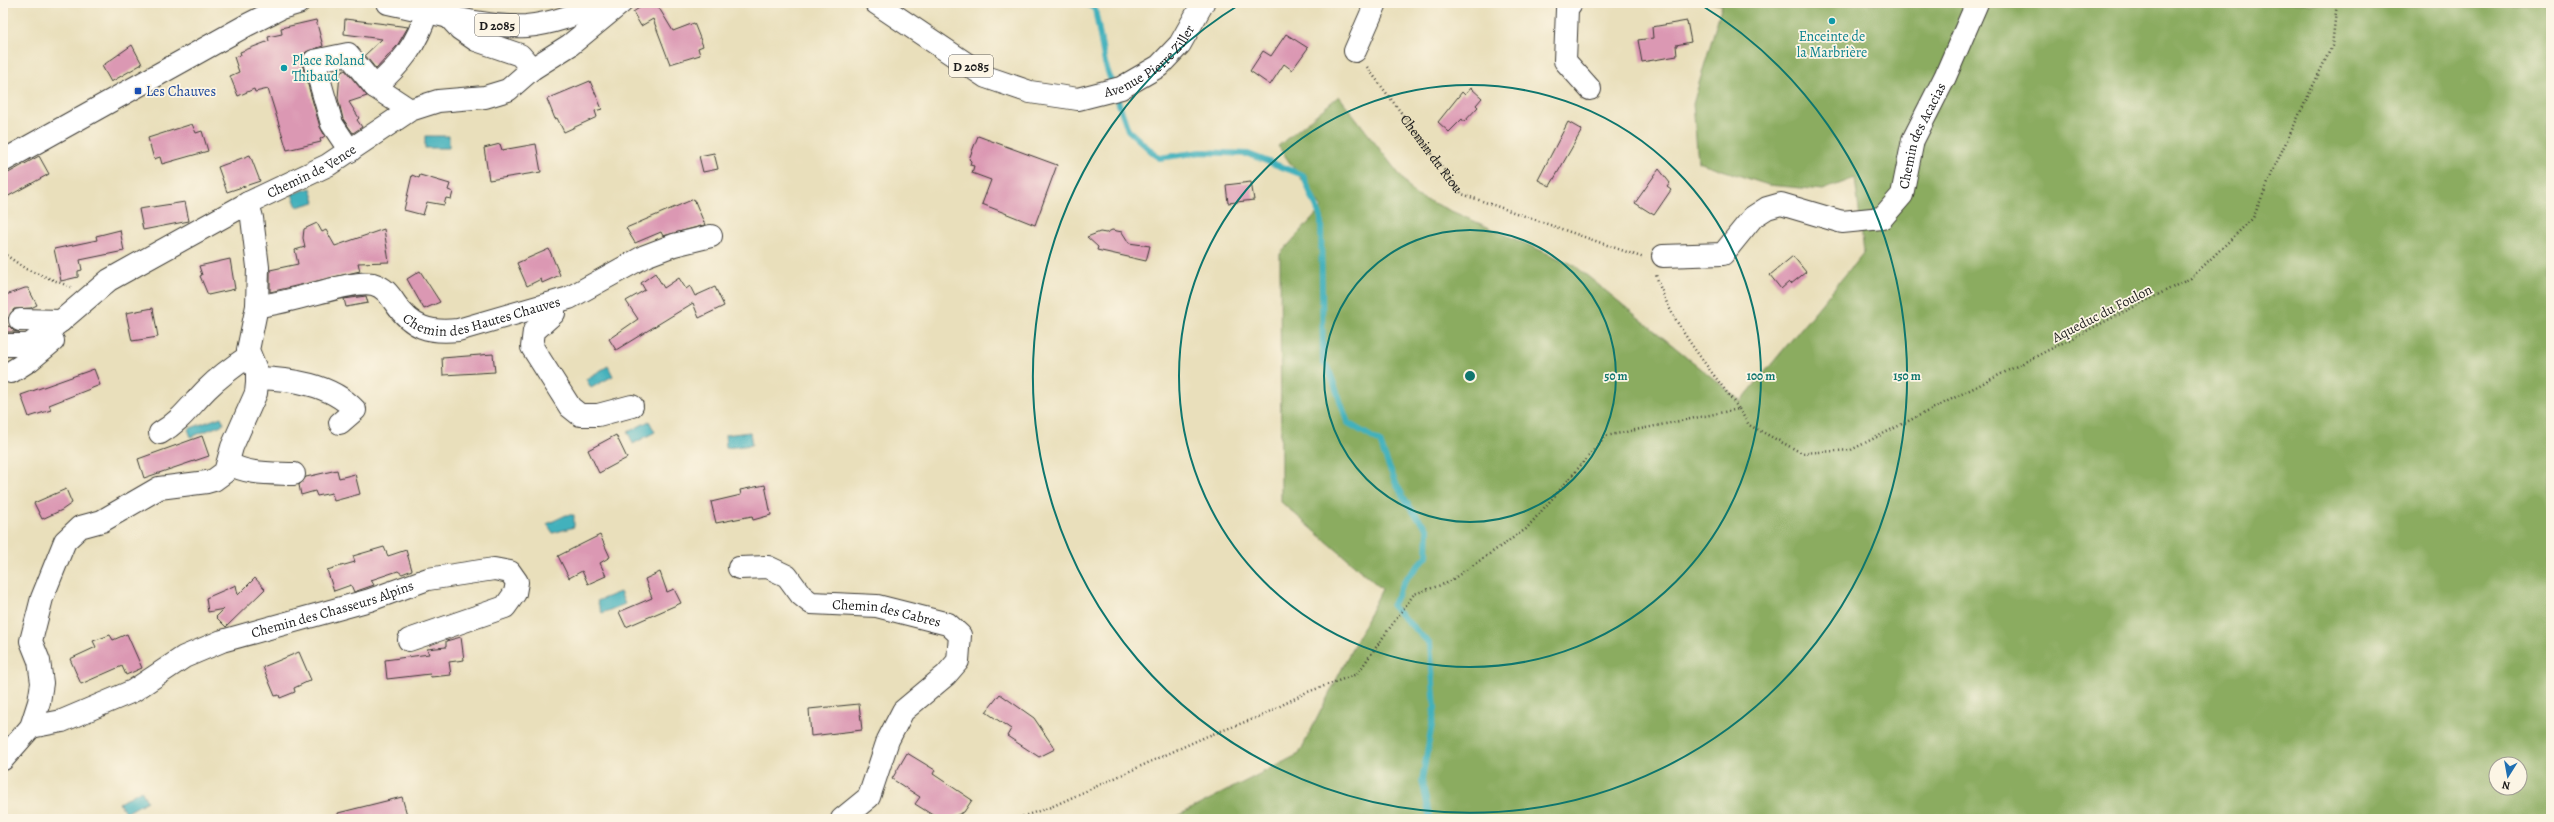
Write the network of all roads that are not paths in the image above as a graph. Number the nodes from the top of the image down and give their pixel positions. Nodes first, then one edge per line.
1 (298, 3) edge
2 (388, 3) edge
3 (605, 3) edge
4 (621, 3) edge
5 (876, 3) edge
6 (1203, 3) edge
7 (1376, 3) edge
8 (1571, 3) edge
9 (1978, 3) edge
10 (437, 13) junction
11 (1355, 51) road end
12 (532, 69) junction
13 (375, 87) junction
14 (1590, 88) dead end
15 (410, 110) junction
16 (350, 151) junction
17 (3, 161) edge
18 (248, 204) junction
19 (711, 236) dead end
20 (1657, 258) road end
21 (554, 304) junction
22 (257, 306) junction
23 (65, 318) junction
24 (20, 320) dead end
25 (3, 345) edge
26 (249, 356) junction
27 (10, 372) dead end
28 (257, 378) junction
29 (632, 406) dead end
30 (340, 423) dead end
31 (160, 433) dead end
32 (228, 463) junction
33 (294, 474) dead end
34 (739, 568) dead end
35 (409, 640) dead end
36 (31, 727) junction
37 (3, 759) edge
38 (842, 819) edge

1 - 17 street
2 - 10 street, D 2085
3 - 10 street, D 2085
4 - 12 street, Chemin de Vence
5 - 6 street, Avenue Pierre Ziller / D 2085
7 - 11 street
8 - 14 street
9 - 20 street, Chemin des Acacias
10 - 12 street
10 - 13 street
12 - 15 street, Chemin de Vence
13 - 15 street
13 - 16 street
15 - 16 street, Chemin de Vence
16 - 18 street, Chemin de Vence
18 - 22 street
18 - 23 street, Chemin de Vence
19 - 21 street, Chemin des Hautes Chauves
21 - 22 street, Chemin des Hautes Chauves
21 - 29 street
22 - 26 street
23 - 24 street
23 - 25 street, Chemin de Vence
23 - 27 street
26 - 28 street
26 - 31 street
28 - 30 street
28 - 32 street
32 - 33 street
32 - 36 street
34 - 38 street, Chemin des Cabres
35 - 36 street, Chemin des Chasseurs Alpins
36 - 37 street

